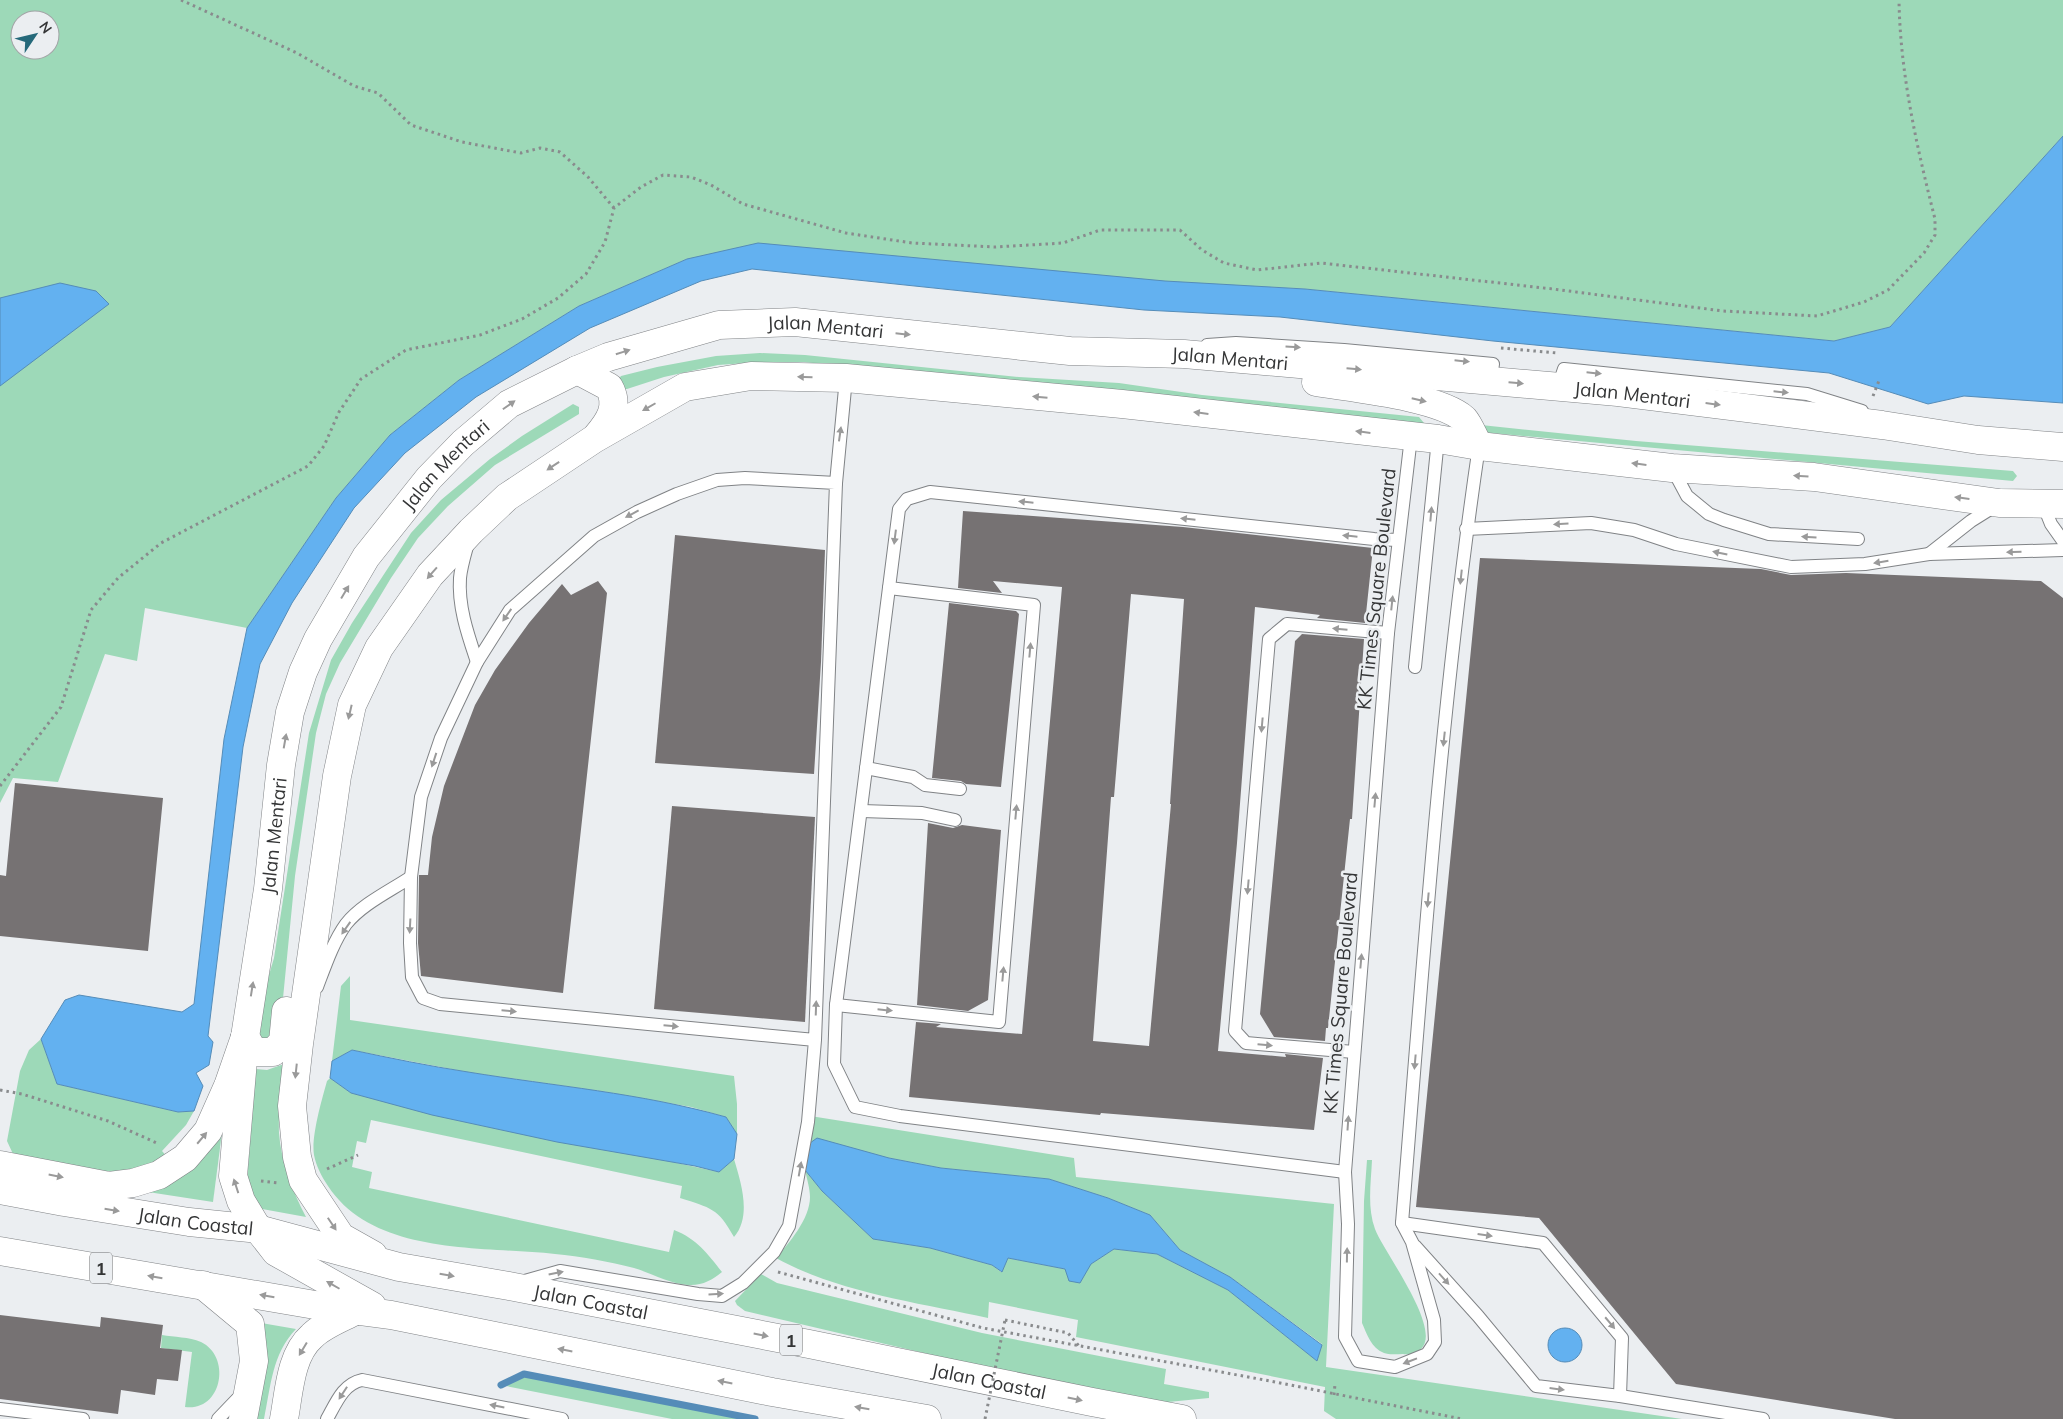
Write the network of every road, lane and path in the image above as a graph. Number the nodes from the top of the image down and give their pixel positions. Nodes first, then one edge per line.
1 (181, 0) edge
2 (1899, 0) edge
3 (614, 208) junction
4 (1493, 347) dead end
5 (1070, 351) junction
6 (1562, 353) dead end
7 (1184, 354) junction
8 (577, 370) junction
9 (846, 378) junction
10 (1491, 378) dead end
11 (1880, 378) dead end
12 (1866, 393) dead end
13 (1873, 396) junction
14 (1881, 399) dead end
15 (1411, 437) junction
16 (1438, 439) junction
17 (594, 440) junction
18 (1479, 446) junction
19 (2063, 447) edge
20 (1672, 468) junction
21 (836, 483) junction
22 (1999, 503) junction
23 (2053, 504) edge
24 (1466, 529) junction
25 (471, 531) junction
26 (1858, 539) dead end
27 (1398, 540) junction
28 (2063, 541) edge
29 (2063, 550) edge
30 (1929, 554) junction
31 (890, 588) junction
32 (1388, 633) junction
33 (477, 662) junction
34 (1414, 667) dead end
35 (866, 768) junction
36 (0, 786) edge
37 (960, 789) dead end
38 (862, 811) junction
39 (954, 820) dead end
40 (328, 850) junction
41 (411, 877) junction
42 (836, 1005) junction
43 (302, 1023) junction
44 (245, 1037) junction
45 (815, 1040) junction
46 (1354, 1052) junction
47 (0, 1090) edge
48 (164, 1147) dead end
49 (358, 1155) dead end
50 (0, 1165) edge
51 (325, 1169) dead end
52 (1345, 1172) junction
53 (256, 1180) dead end
54 (282, 1184) dead end
55 (0, 1190) edge
56 (1402, 1223) junction
57 (258, 1230) junction
58 (1412, 1242) junction
59 (0, 1251) edge
60 (761, 1266) junction
61 (399, 1267) junction
62 (203, 1285) junction
63 (509, 1286) junction
64 (355, 1310) junction
65 (392, 1315) junction
66 (1080, 1347) junction
67 (1335, 1384) dead end
68 (250, 1385) junction
69 (1334, 1394) junction
70 (1620, 1396) junction
71 (0, 1409) edge
72 (83, 1419) edge
73 (218, 1419) edge
74 (243, 1419) edge
75 (284, 1419) edge
76 (327, 1419) edge
77 (562, 1419) edge
78 (927, 1419) edge
79 (985, 1419) edge
80 (1182, 1419) edge
81 (1462, 1419) edge
82 (1763, 1419) edge

1 - 3 path
2 - 3 path
3 - 36 path
4 - 6 path
5 - 7 main road, Jalan Mentari
8 -> 5 main road, Jalan Mentari
5 -> 10 lane
7 -> 18 main road
7 -> 19 main road, Jalan Mentari
8 - 17 main road
44 -> 8 main road, Jalan Mentari
15 -> 9 main road
9 -> 17 main road
21 -> 9 lane
11 - 13 path
12 - 13 path
13 - 14 path
15 - 16 main road
15 - 27 lane, KK Times Square Boulevard
16 - 18 main road
34 -> 16 lane
17 -> 25 main road
20 -> 18 main road
18 - 24 lane
22 -> 20 main road
26 -> 20 lane
21 -> 33 lane
45 -> 21 lane
22 - 23 main road
22 - 30 lane
23 - 28 lane
30 -> 24 lane
24 -> 56 lane
25 - 33 lane
25 -> 40 main road
27 -> 31 lane
32 -> 27 lane, KK Times Square Boulevard
29 -> 30 lane
31 - 35 lane
42 -> 31 lane
46 -> 32 lane, KK Times Square Boulevard
32 -> 46 lane
33 -> 41 lane
35 - 37 lane
35 - 38 lane
38 - 39 lane
38 - 42 lane
40 - 43 main road
40 - 44 main road
41 -> 43 lane
41 -> 45 lane
42 - 52 lane
43 -> 61 main road
50 -> 44 main road
57 -> 44 main road, Jalan Mentari
60 -> 45 lane
52 -> 46 lane, KK Times Square Boulevard
47 - 48 path
49 - 51 path
58 -> 52 lane, KK Times Square Boulevard
53 - 54 path
55 -> 57 main road, Jalan Coastal / 1
56 - 58 lane, KK Times Square Boulevard
56 -> 70 lane
57 - 61 main road, Jalan Coastal / 1
65 -> 57 main road, Jalan Mentari
58 -> 70 lane, KK Times Square Boulevard
62 -> 59 main road, 1
63 -> 60 lane
60 - 66 path
61 -> 63 main road, Jalan Coastal / 1
64 -> 62 main road, 1
62 - 68 main road
63 -> 80 main road, Jalan Coastal / 1
64 - 65 main road, 1
64 -> 75 main road
78 -> 65 main road, 1
66 - 69 path
66 - 79 path, bridge
67 - 69 path
68 - 73 lane
68 - 74 main road
69 - 81 path
70 - 82 lane, KK Times Square Boulevard
71 - 72 lane
77 -> 76 lane

